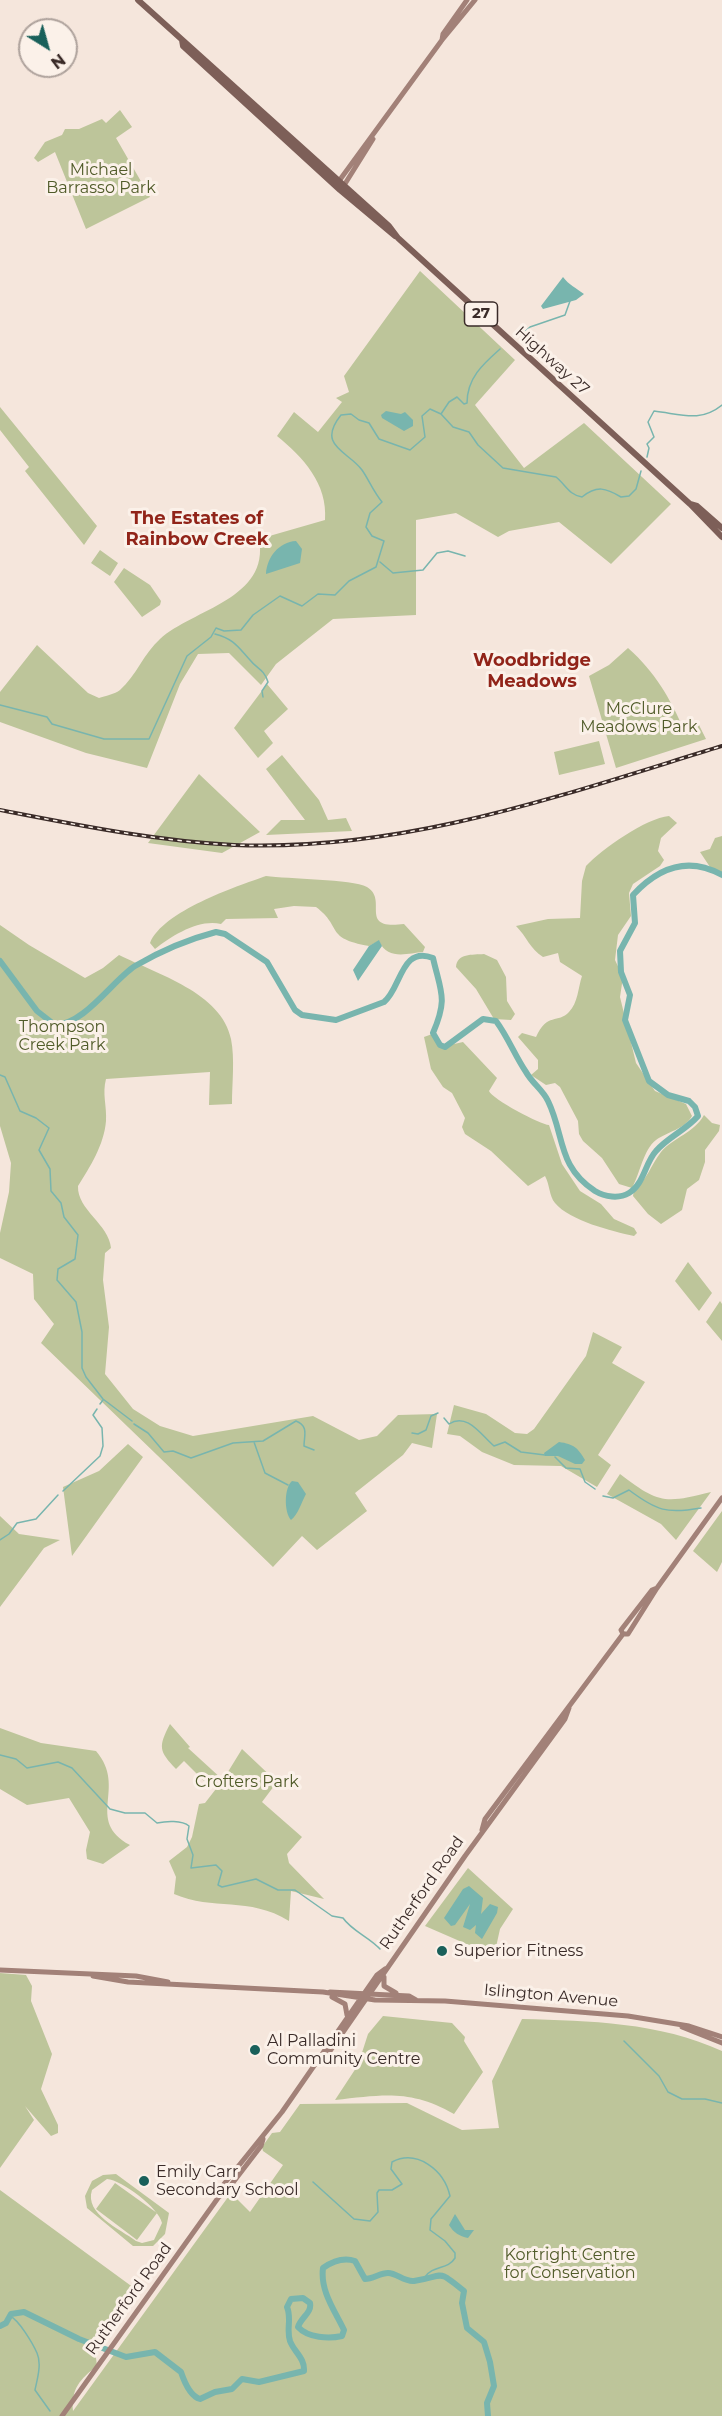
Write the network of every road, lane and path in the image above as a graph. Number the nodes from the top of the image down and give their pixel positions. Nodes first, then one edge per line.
1 (138, 0) edge
2 (467, 0) edge
3 (475, 0) edge
4 (442, 40) junction
5 (341, 185) junction
6 (690, 504) junction
7 (722, 528) edge
8 (722, 537) edge
9 (722, 1498) edge
10 (387, 1967) junction
11 (0, 1970) edge
12 (325, 1992) junction
13 (366, 1996) junction
14 (409, 1996) junction
15 (417, 2001) junction
16 (346, 2018) junction
17 (681, 2026) junction
18 (722, 2037) edge
19 (722, 2043) edge
20 (316, 2064) junction
21 (62, 2416) edge

1 - 5 main road, Highway 27 / 27
2 - 4 main road
3 - 4 main road
4 - 5 main road
5 - 6 main road, Highway 27 / 27
6 - 7 main road, Highway 27 / 27
6 - 8 main road, Highway 27 / 27
9 - 10 main road, Rutherford Road
10 - 13 main road, Rutherford Road
10 - 14 main road
11 - 12 main road, Islington Avenue
12 - 13 main road, Islington Avenue
12 - 16 main road
13 - 14 main road, Islington Avenue
13 - 15 main road, Islington Avenue
13 - 16 main road, Rutherford Road
13 - 20 main road, Rutherford Road
14 - 15 main road, Islington Avenue
15 - 17 main road, Islington Avenue
16 - 20 main road, Rutherford Road
17 - 18 main road, Islington Avenue
17 - 19 main road, Islington Avenue
20 - 21 main road, Rutherford Road

